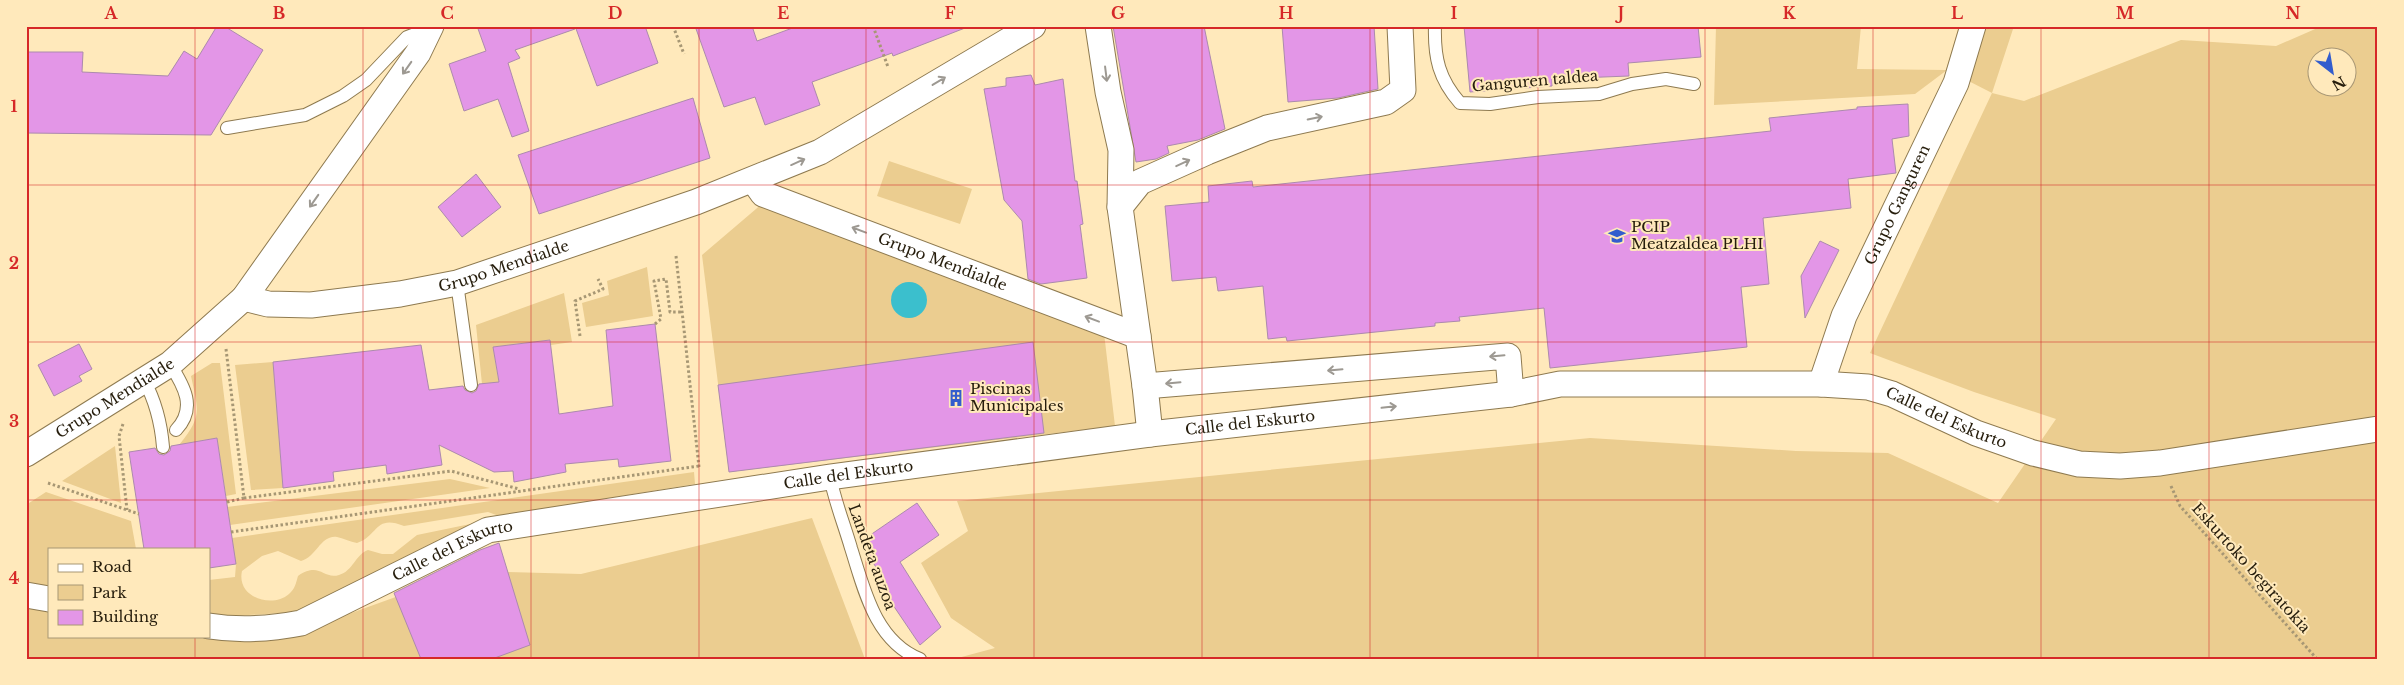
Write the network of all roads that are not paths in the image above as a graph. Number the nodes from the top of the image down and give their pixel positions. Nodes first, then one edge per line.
1 (1033, 26) edge
2 (1098, 26) edge
3 (1400, 26) edge
4 (1435, 26) edge
5 (1973, 26) edge
6 (431, 27) edge
7 (1694, 84) dead end
8 (227, 128) dead end
9 (1121, 150) junction
10 (1153, 176) junction
11 (753, 180) junction
12 (1120, 207) junction
13 (456, 283) junction
14 (244, 298) junction
15 (1138, 336) junction
16 (170, 364) junction
17 (144, 380) junction
18 (1821, 384) junction
19 (471, 386) dead end
20 (1145, 386) junction
21 (1511, 394) junction
22 (2378, 429) edge
23 (176, 430) dead end
24 (1150, 434) junction
25 (163, 447) dead end
26 (26, 454) edge
27 (830, 477) junction
28 (26, 595) edge
29 (48, 599) edge
30 (210, 626) edge
31 (920, 659) edge

11 -> 1 street, Grupo Mendialde
2 -> 9 street
10 -> 3 street
4 - 7 lane, Ganguren taldea
5 - 18 street, Grupo Ganguren
6 - 8 lane
6 -> 14 street, Grupo Mendialde
9 - 10 street
9 - 12 street
10 - 12 street
11 - 13 street, Grupo Mendialde
15 -> 11 street, Grupo Mendialde
12 - 15 street
13 - 14 street, Grupo Mendialde
13 - 19 lane
14 - 16 street, Grupo Mendialde
15 - 20 street
16 - 17 street, Grupo Mendialde
16 - 23 lane
17 - 25 lane
17 - 26 street, Grupo Mendialde
18 - 21 street, Calle del Eskurto
18 - 22 street, Calle del Eskurto
21 -> 20 street
20 - 24 street
24 -> 21 street, Calle del Eskurto
24 - 27 street, Calle del Eskurto
27 - 30 street, Calle del Eskurto
27 - 31 lane, Landeta auzoa
28 - 29 street

